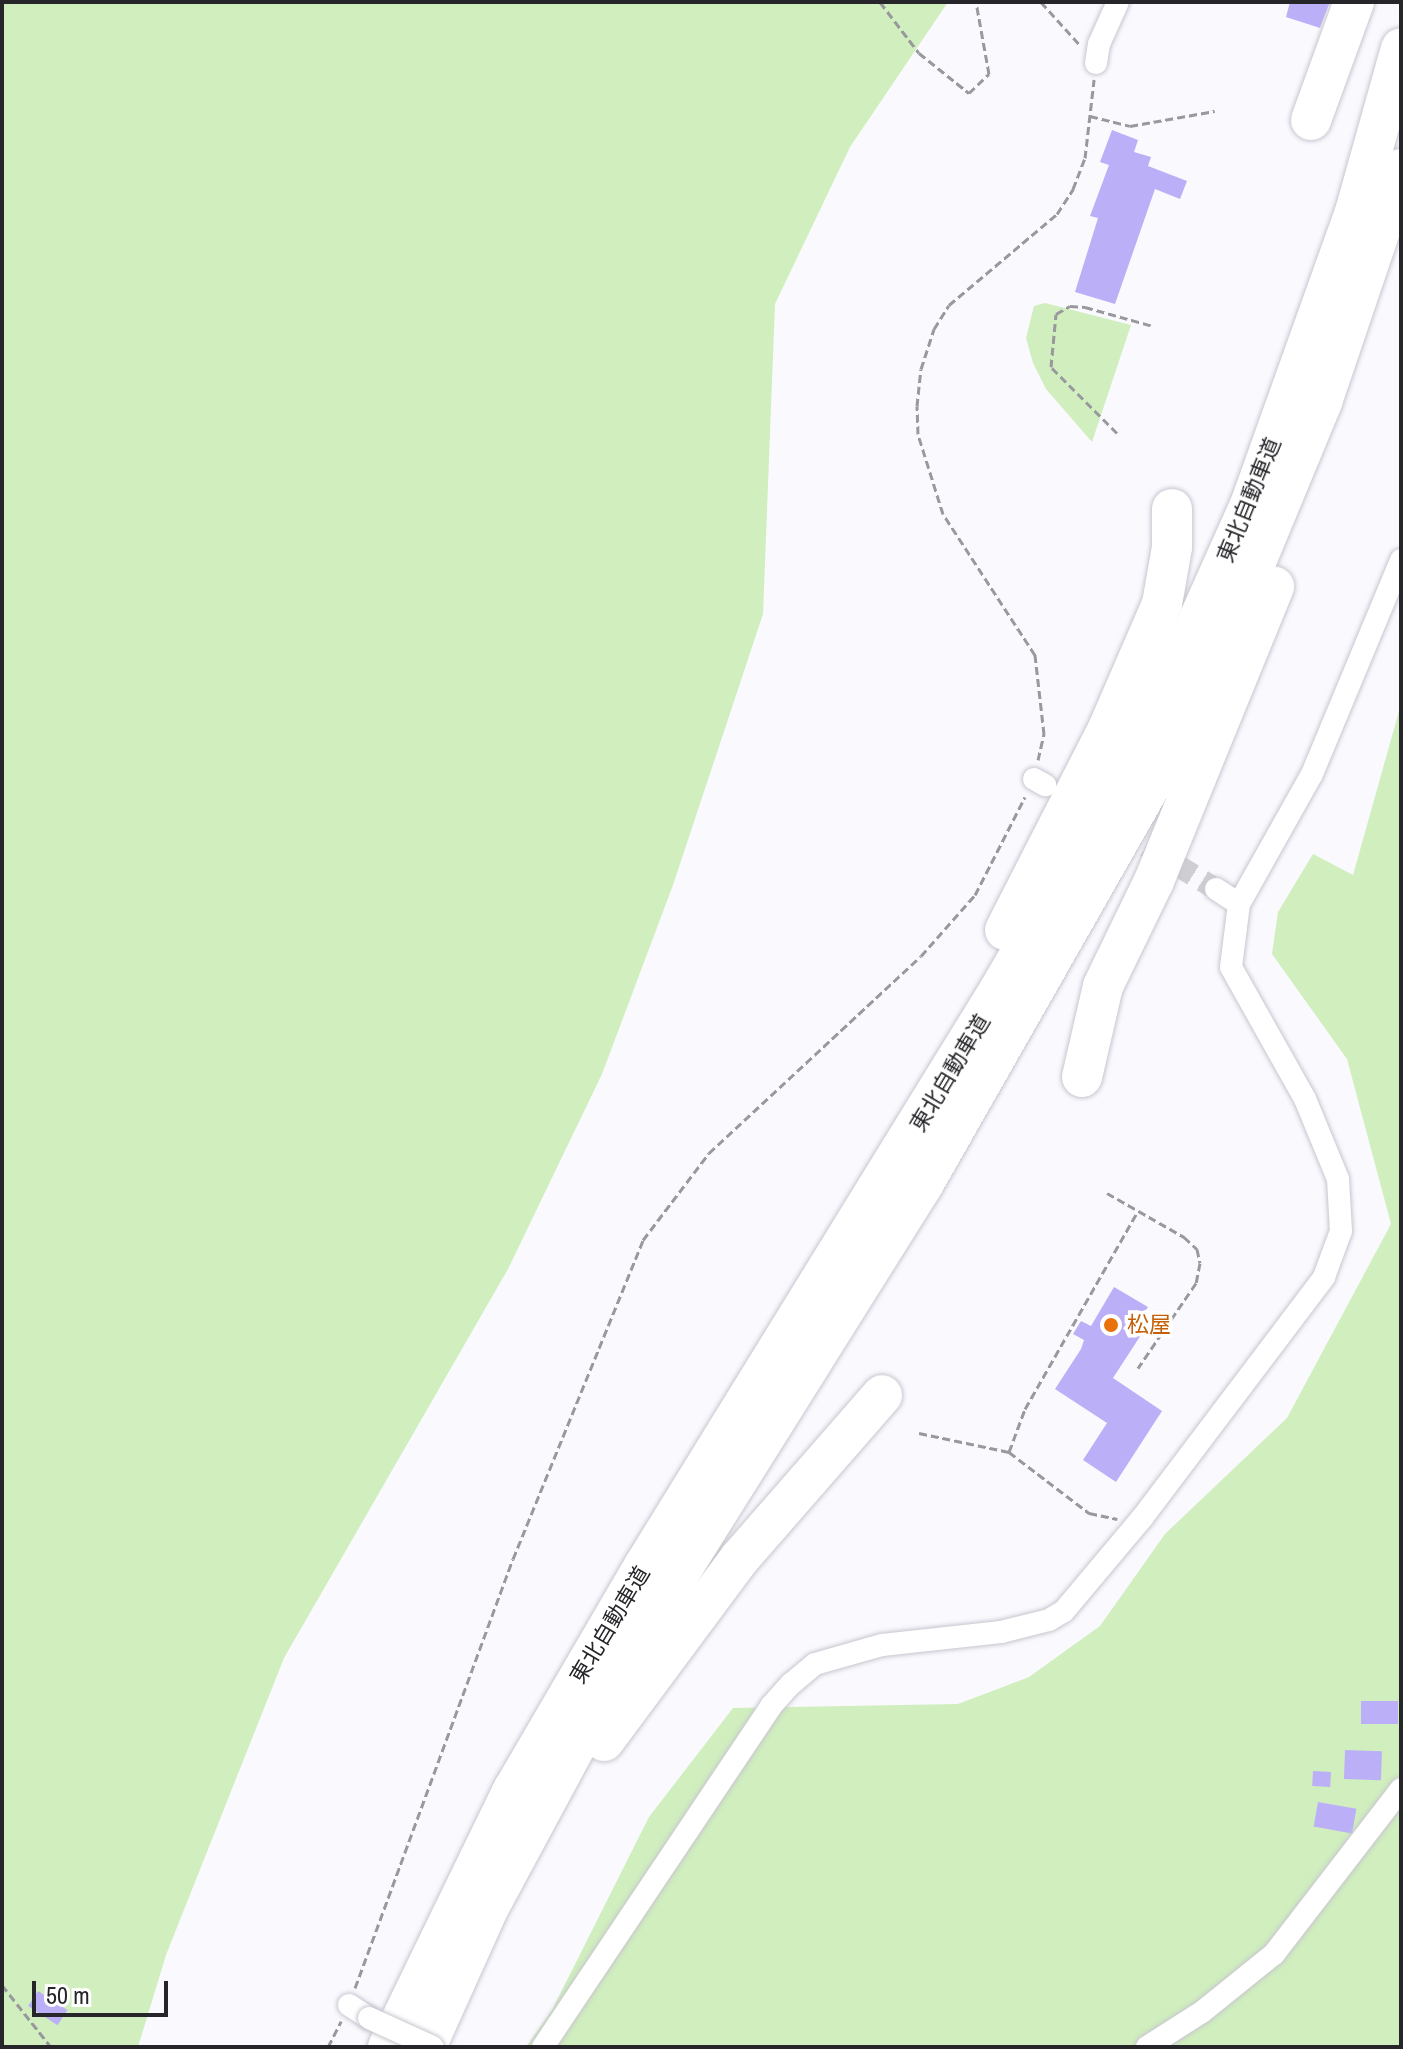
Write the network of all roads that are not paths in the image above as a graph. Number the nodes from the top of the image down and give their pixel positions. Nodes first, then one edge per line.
1 (1118, 2) edge
2 (1354, 2) edge
3 (1401, 48) edge
4 (1096, 63) road end
5 (1311, 120) dead end
6 (1401, 169) edge
7 (1386, 219) junction
8 (1172, 509) dead end
9 (1401, 560) edge
10 (1216, 889) tunnel mouth
11 (1239, 904) junction
12 (1082, 1077) dead end
13 (832, 1269) junction
14 (882, 1395) dead end
15 (1401, 1789) edge
16 (488, 1909) junction
17 (349, 2005) road end
18 (378, 2032) edge
19 (426, 2047) edge
20 (433, 2047) edge
21 (543, 2047) edge
22 (1147, 2047) edge

1 - 4 street
2 - 5 highway
3 - 13 highway, 東北自動車道
6 - 7 highway, 東北自動車道
7 - 12 highway
7 - 16 highway, 東北自動車道
8 - 13 highway
9 - 11 street
10 - 11 street
11 - 21 street
13 - 18 highway, 東北自動車道
14 - 16 highway
15 - 22 street
16 - 19 highway, 東北自動車道
17 - 18 street
18 - 20 street, bridge

